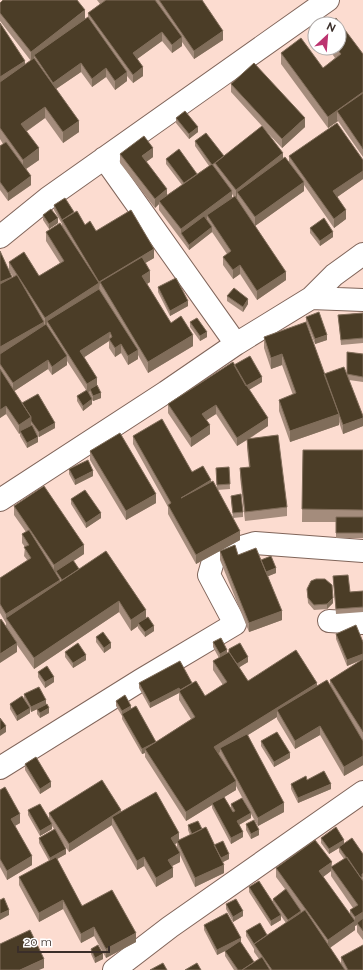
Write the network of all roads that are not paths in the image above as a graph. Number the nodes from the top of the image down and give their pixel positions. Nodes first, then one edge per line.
1 (328, 0) edge
2 (104, 158) junction
3 (0, 237) edge
4 (363, 254) edge
5 (311, 298) junction
6 (363, 300) edge
7 (236, 344) junction
8 (0, 500) edge
9 (363, 551) edge
10 (329, 621) dead end
11 (363, 623) edge
12 (0, 768) edge
13 (363, 792) edge
14 (114, 970) edge

1 - 2 street
2 - 3 street
2 - 7 street
4 - 5 street
5 - 6 street
5 - 7 street
7 - 8 street
9 - 12 street
10 - 11 street
13 - 14 street

